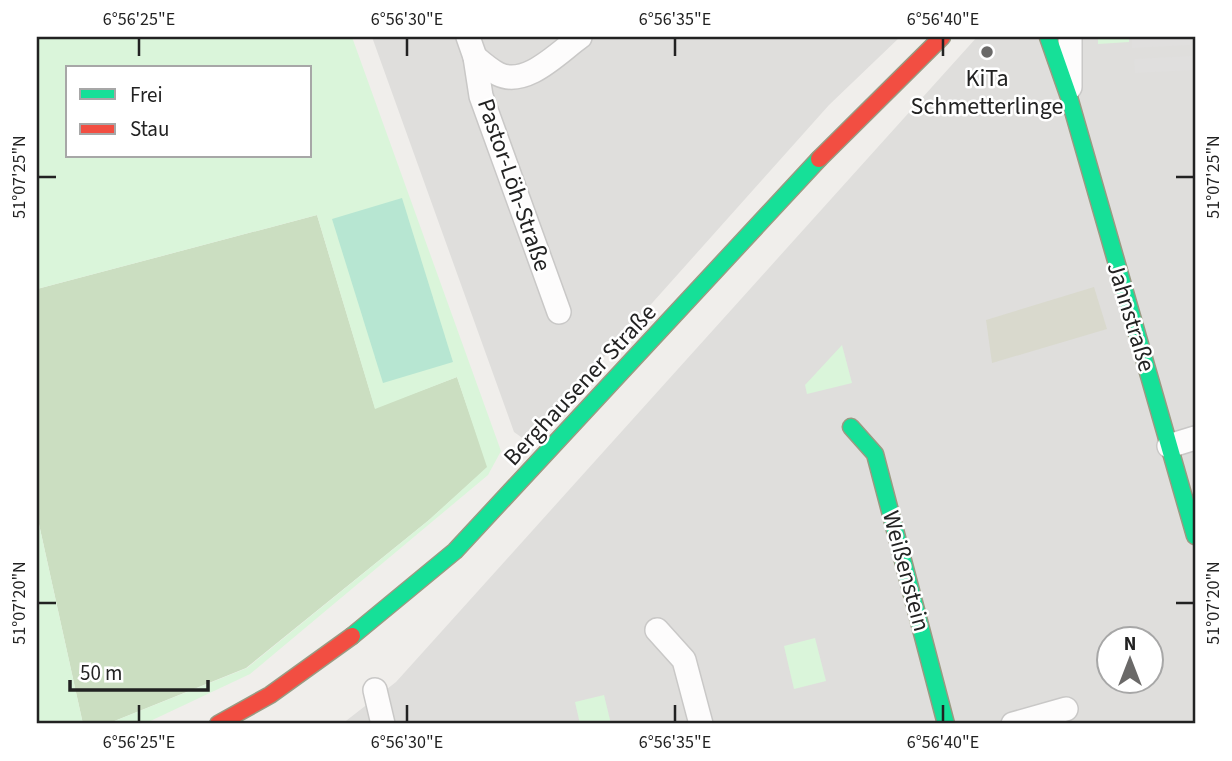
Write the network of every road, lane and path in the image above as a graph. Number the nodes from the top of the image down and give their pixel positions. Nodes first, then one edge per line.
1 (580, 37) edge
2 (942, 37) edge
3 (1048, 37) edge
4 (1070, 37) edge
5 (471, 47) edge
6 (1069, 97) junction
7 (559, 312) dead end
8 (851, 427) dead end
9 (1195, 438) edge
10 (1169, 446) junction
11 (1195, 536) edge
12 (657, 630) dead end
13 (375, 690) dead end
14 (1066, 709) dead end
15 (218, 724) edge
16 (383, 724) edge
17 (701, 724) edge
18 (946, 724) edge
19 (1013, 724) edge

1 - 5 street, Pastor-Löh-Straße
2 - 15 main road, Berghausener Straße
3 - 6 main road, Jahnstraße
4 - 6 street, Jahnstraße
5 - 7 street, Pastor-Löh-Straße
6 - 10 main road, Jahnstraße
8 - 18 main road, Weißenstein
9 - 10 street
10 - 11 main road, Jahnstraße
12 - 17 street
13 - 16 street
14 - 19 street

